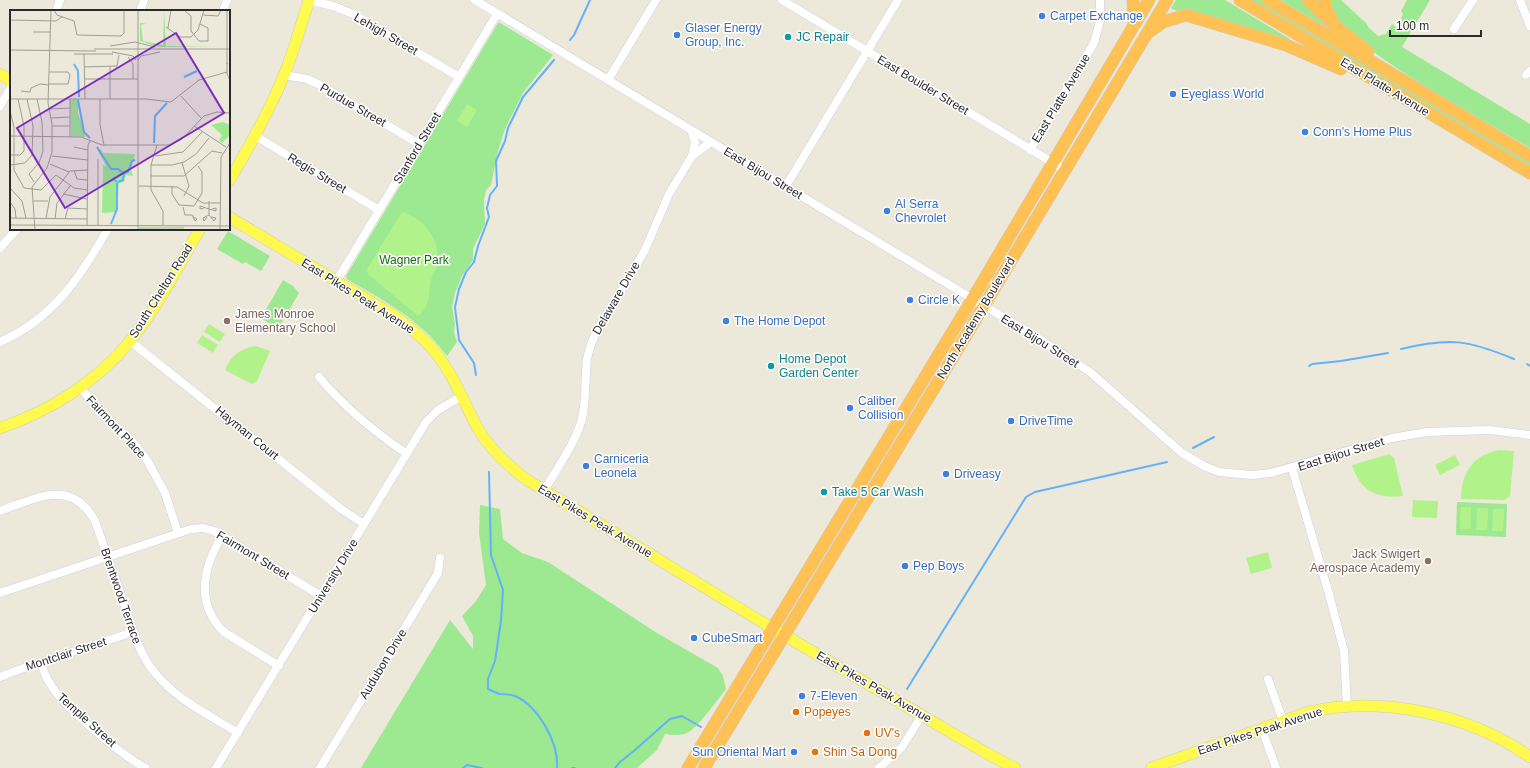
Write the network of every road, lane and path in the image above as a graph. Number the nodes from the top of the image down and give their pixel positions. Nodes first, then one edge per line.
1 (60, 0) edge
2 (144, 0) edge
3 (227, 0) edge
4 (309, 0) edge
5 (474, 0) edge
6 (656, 0) edge
7 (782, 0) edge
8 (898, 0) edge
9 (1100, 0) edge
10 (1134, 0) edge
11 (1149, 0) edge
12 (1240, 0) edge
13 (1268, 0) edge
14 (1308, 0) edge
15 (1325, 0) edge
16 (1473, 0) edge
17 (1520, 0) edge
18 (1161, 2) edge
19 (56, 10) edge
20 (140, 10) edge
21 (223, 10) edge
22 (497, 14) junction
23 (1186, 15) junction
24 (1134, 26) junction
25 (1530, 26) edge
26 (1339, 29) junction
27 (1454, 30) dead end
28 (1146, 33) junction
29 (867, 51) junction
30 (0, 74) edge
31 (284, 75) junction
32 (459, 77) junction
33 (1402, 79) junction
34 (10, 80) edge
35 (608, 80) junction
36 (1385, 87) junction
37 (10, 89) edge
38 (0, 106) edge
39 (691, 130) junction
40 (255, 136) junction
41 (711, 142) junction
42 (419, 144) junction
43 (1030, 150) junction
44 (692, 156) junction
45 (1530, 156) edge
46 (1053, 163) junction
47 (1065, 170) junction
48 (1530, 173) edge
49 (230, 178) edge
50 (786, 186) junction
51 (379, 210) junction
52 (230, 218) edge
53 (16, 230) edge
54 (107, 230) edge
55 (199, 230) edge
56 (0, 248) edge
57 (336, 282) junction
58 (972, 298) junction
59 (984, 305) junction
60 (130, 341) junction
61 (0, 342) edge
62 (319, 377) dead end
63 (80, 388) junction
64 (462, 396) junction
65 (0, 428) edge
66 (1530, 435) edge
67 (406, 454) junction
68 (1292, 468) junction
69 (544, 491) junction
70 (0, 511) edge
71 (364, 524) junction
72 (178, 533) junction
73 (222, 536) junction
74 (107, 557) junction
75 (440, 558) dead end
76 (0, 593) edge
77 (320, 596) junction
78 (772, 628) junction
79 (133, 632) junction
80 (784, 635) junction
81 (41, 662) junction
82 (279, 666) junction
83 (0, 677) edge
84 (1268, 679) dead end
85 (1347, 707) junction
86 (922, 715) junction
87 (1283, 721) junction
88 (1262, 729) junction
89 (238, 733) junction
90 (1530, 756) edge
91 (145, 768) edge
92 (216, 768) edge
93 (320, 768) edge
94 (688, 768) edge
95 (704, 768) edge
96 (879, 768) edge
97 (1015, 768) edge
98 (1151, 768) edge
99 (1276, 768) edge

1 - 19 street
2 - 20 street
3 - 21 street
4 - 31 main road
4 - 32 street, Lehigh Street
5 - 22 street, East Bijou Street
6 - 35 street
7 - 29 street, East Boulder Street
8 - 29 street
9 - 43 street, East Platte Avenue
10 - 24 highway
11 - 24 highway, North Academy Boulevard
12 - 36 highway, East Platte Avenue
13 - 33 highway, East Platte Avenue
14 - 26 highway
15 - 26 highway
16 - 27 street
17 - 25 street
18 - 23 highway
18 - 28 highway, North Academy Boulevard
22 - 32 street, Stanford Street
22 - 35 street, East Bijou Street
23 - 28 highway
23 - 36 highway
24 - 46 highway, North Academy Boulevard
26 - 33 highway
28 - 47 highway, North Academy Boulevard
29 - 43 street, East Boulder Street
29 - 50 street
30 - 34 main road
31 - 40 main road
31 - 42 street, Purdue Street
32 - 42 street, Stanford Street
33 - 45 highway, East Platte Avenue
35 - 39 street, East Bijou Street
36 - 48 highway, East Platte Avenue
37 - 38 street
39 - 41 street, East Bijou Street
39 - 44 street, Delaware Drive
40 - 49 main road
40 - 51 street, Regis Street
41 - 44 street, Delaware Drive
41 - 50 street, East Bijou Street
42 - 51 street, Stanford Street
43 - 46 street, East Boulder Street
44 - 69 street, Delaware Drive
46 - 47 street, East Boulder Street
46 - 58 highway, North Academy Boulevard
47 - 59 highway, North Academy Boulevard
50 - 58 street, East Bijou Street
51 - 57 street, Stanford Street
52 - 57 main road, East Pikes Peak Avenue
53 - 56 street
54 - 61 street
55 - 60 main road, South Chelton Road
57 - 64 main road, East Pikes Peak Avenue
58 - 59 street, East Bijou Street
58 - 78 highway, North Academy Boulevard
59 - 68 street, East Bijou Street
59 - 80 highway, North Academy Boulevard
60 - 63 main road, South Chelton Road
60 - 71 street, Hayman Court
62 - 67 street
63 - 65 main road, South Chelton Road
63 - 72 street, Fairmont Place
64 - 67 street, University Drive
64 - 69 main road, East Pikes Peak Avenue
66 - 68 street, East Bijou Street
67 - 71 street, University Drive
68 - 85 street
69 - 78 main road, East Pikes Peak Avenue
70 - 74 street, Brentwood Terrace
71 - 77 street, University Drive
72 - 73 street, Fairmont Street
72 - 74 street, Fairmont Street
73 - 77 street, Fairmont Street
73 - 82 street
74 - 76 street, Fairmont Street
74 - 79 street, Brentwood Terrace
75 - 93 street, Audubon Drive
77 - 82 street, University Drive
78 - 80 main road, East Pikes Peak Avenue
78 - 94 highway, North Academy Boulevard
79 - 81 street, Montclair Street
79 - 89 street, Brentwood Terrace
80 - 86 main road, East Pikes Peak Avenue
80 - 95 highway, North Academy Boulevard
81 - 83 street, Montclair Street
81 - 91 street, Temple Street
82 - 89 street, University Drive
84 - 87 street
85 - 87 main road, East Pikes Peak Avenue
85 - 90 main road, East Pikes Peak Avenue
86 - 96 street
86 - 97 main road, East Pikes Peak Avenue
87 - 88 main road, East Pikes Peak Avenue
88 - 98 main road, East Pikes Peak Avenue
88 - 99 street
89 - 92 street, University Drive

